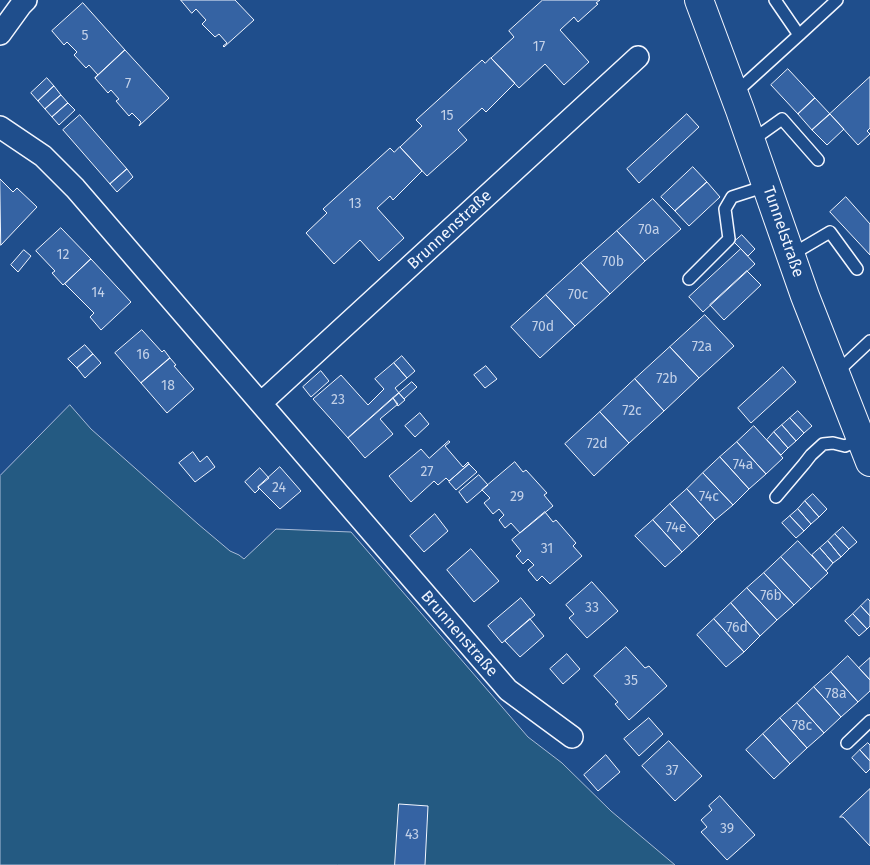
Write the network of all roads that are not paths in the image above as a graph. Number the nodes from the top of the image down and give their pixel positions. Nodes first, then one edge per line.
1 (26, 0) edge
2 (699, 0) edge
3 (775, 0) edge
4 (837, 0) edge
5 (0, 34) edge
6 (799, 35) junction
7 (638, 57) dead end
8 (734, 94) junction
9 (0, 127) edge
10 (750, 140) junction
11 (818, 160) dead end
12 (766, 186) junction
13 (791, 255) junction
14 (857, 269) dead end
15 (688, 279) dead end
16 (870, 341) edge
17 (835, 374) junction
18 (261, 403) junction
19 (866, 450) edge
20 (776, 497) dead end
21 (870, 721) edge
22 (572, 737) dead end
23 (847, 742) dead end

1 - 5 street
2 - 8 street, Tunnelstraße
3 - 6 lane
4 - 6 lane
6 - 8 lane
7 - 18 street, Brunnenstraße
8 - 10 street, Tunnelstraße
9 - 18 street, Brunnenstraße
10 - 11 lane
10 - 12 street, Tunnelstraße
12 - 13 street, Tunnelstraße
12 - 15 lane
13 - 14 lane
13 - 17 street, Tunnelstraße
16 - 17 lane
17 - 19 street, Tunnelstraße
18 - 22 street, Brunnenstraße
19 - 20 lane
21 - 23 lane

